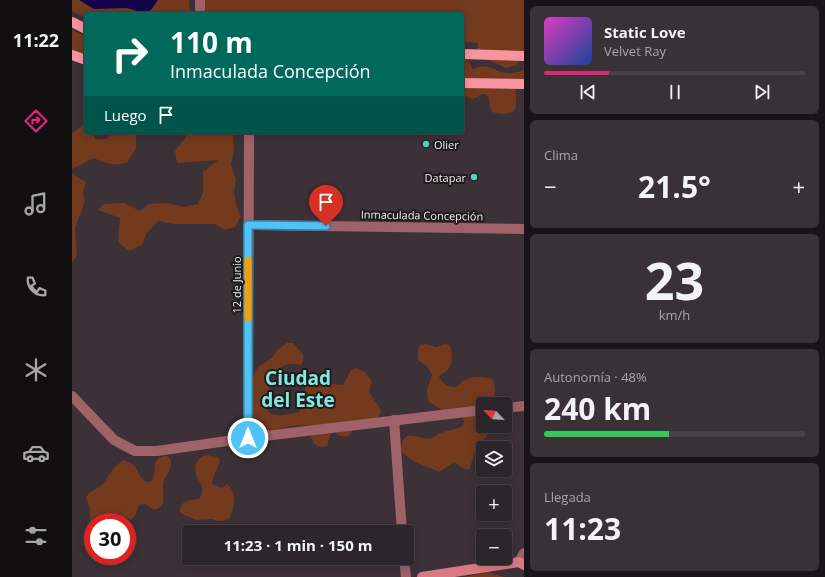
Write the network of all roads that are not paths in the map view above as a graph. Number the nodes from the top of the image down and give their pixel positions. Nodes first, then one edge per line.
1 (200, 0) edge
2 (200, 12) edge
3 (72, 22) edge
4 (84, 28) edge
5 (464, 54) edge
6 (72, 55) edge
7 (524, 56) edge
8 (84, 59) edge
9 (464, 84) edge
10 (524, 84) edge
11 (249, 134) edge
12 (248, 225) junction
13 (524, 229) edge
14 (72, 396) edge
15 (524, 406) edge
16 (512, 407) edge
17 (476, 411) edge
18 (394, 420) junction
19 (248, 438) junction
20 (402, 525) edge
21 (522, 560) edge
22 (405, 565) edge
23 (406, 577) edge
24 (422, 577) edge

1 - 2 street
3 - 4 main road
5 - 7 main road
6 - 8 main road
9 - 10 main road
11 - 12 street, 12 de Junio
12 - 13 street, Inmaculada Concepción
12 - 19 street, 12 de Junio
14 - 19 street
15 - 16 street
17 - 18 street
18 - 19 street
18 - 20 street
21 - 24 street
22 - 23 street

